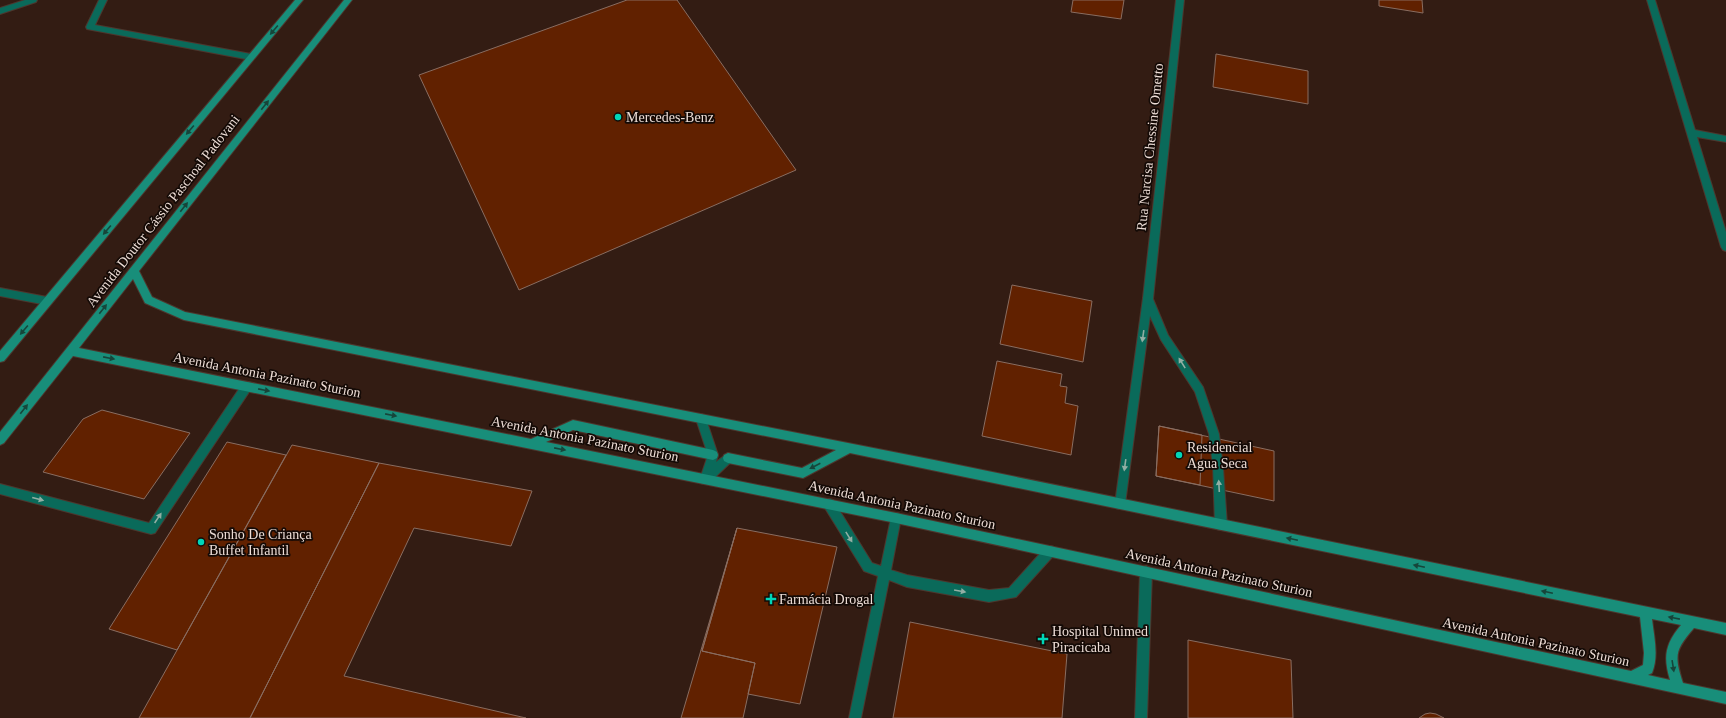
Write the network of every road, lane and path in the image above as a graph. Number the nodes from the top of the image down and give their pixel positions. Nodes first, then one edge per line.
1 (33, 0) edge
2 (103, 0) edge
3 (299, 0) edge
4 (348, 0) edge
5 (1180, 0) edge
6 (1651, 0) edge
7 (0, 11) edge
8 (251, 57) junction
9 (1693, 133) junction
10 (1726, 139) edge
11 (1726, 247) edge
12 (134, 270) junction
13 (0, 292) edge
14 (1148, 298) junction
15 (47, 302) junction
16 (70, 350) junction
17 (0, 358) edge
18 (247, 386) junction
19 (701, 418) junction
20 (0, 440) edge
21 (532, 444) junction
22 (850, 448) junction
23 (713, 455) junction
24 (728, 458) joint
25 (705, 479) junction
26 (0, 489) edge
27 (829, 504) junction
28 (1120, 504) junction
29 (896, 518) junction
30 (1221, 525) junction
31 (1050, 551) junction
32 (1146, 572) junction
33 (884, 573) junction
34 (1645, 612) junction
35 (1692, 622) junction
36 (1726, 629) edge
37 (1630, 678) junction
38 (1679, 688) junction
39 (1726, 698) edge
40 (855, 718) edge
41 (1141, 718) edge

1 - 7 street
2 - 8 street
3 -> 8 main road, Avenida Doutor Cássio Paschoal Padovani
12 -> 4 main road, Avenida Doutor Cássio Paschoal Padovani
5 - 14 street, Rua Narcisa Chessine Ometto
6 - 9 street
8 -> 15 main road, Avenida Doutor Cássio Paschoal Padovani
9 - 10 street
9 - 11 street
16 -> 12 main road, Avenida Doutor Cássio Paschoal Padovani
12 - 19 main road
13 - 15 street
14 -> 28 street, Rua Narcisa Chessine Ometto
30 -> 14 street, Rua Narcisa Chessine Ometto
15 -> 17 main road, Avenida Doutor Cássio Paschoal Padovani
16 -> 18 main road, Avenida Antonia Pazinato Sturion
20 -> 16 main road, Avenida Doutor Cássio Paschoal Padovani
18 -> 21 main road, Avenida Antonia Pazinato Sturion
26 -> 18 street
19 - 22 main road
19 - 23 street
21 - 23 main road
21 -> 25 main road, Avenida Antonia Pazinato Sturion
22 -> 24 main road
22 - 28 main road
23 - 25 street
24 - 25 street
25 - 27 main road, Avenida Antonia Pazinato Sturion
27 - 29 main road, Avenida Antonia Pazinato Sturion
27 -> 33 street
28 - 30 main road
29 - 31 main road, Avenida Antonia Pazinato Sturion
29 - 33 street
34 -> 30 main road
31 - 32 main road, Avenida Antonia Pazinato Sturion
33 -> 31 street
32 - 37 main road, Avenida Antonia Pazinato Sturion
32 - 41 street
33 - 40 street
35 -> 34 main road
34 - 37 main road
35 - 36 main road
35 -> 38 main road
37 - 38 main road, Avenida Antonia Pazinato Sturion
38 - 39 main road, Avenida Antonia Pazinato Sturion

